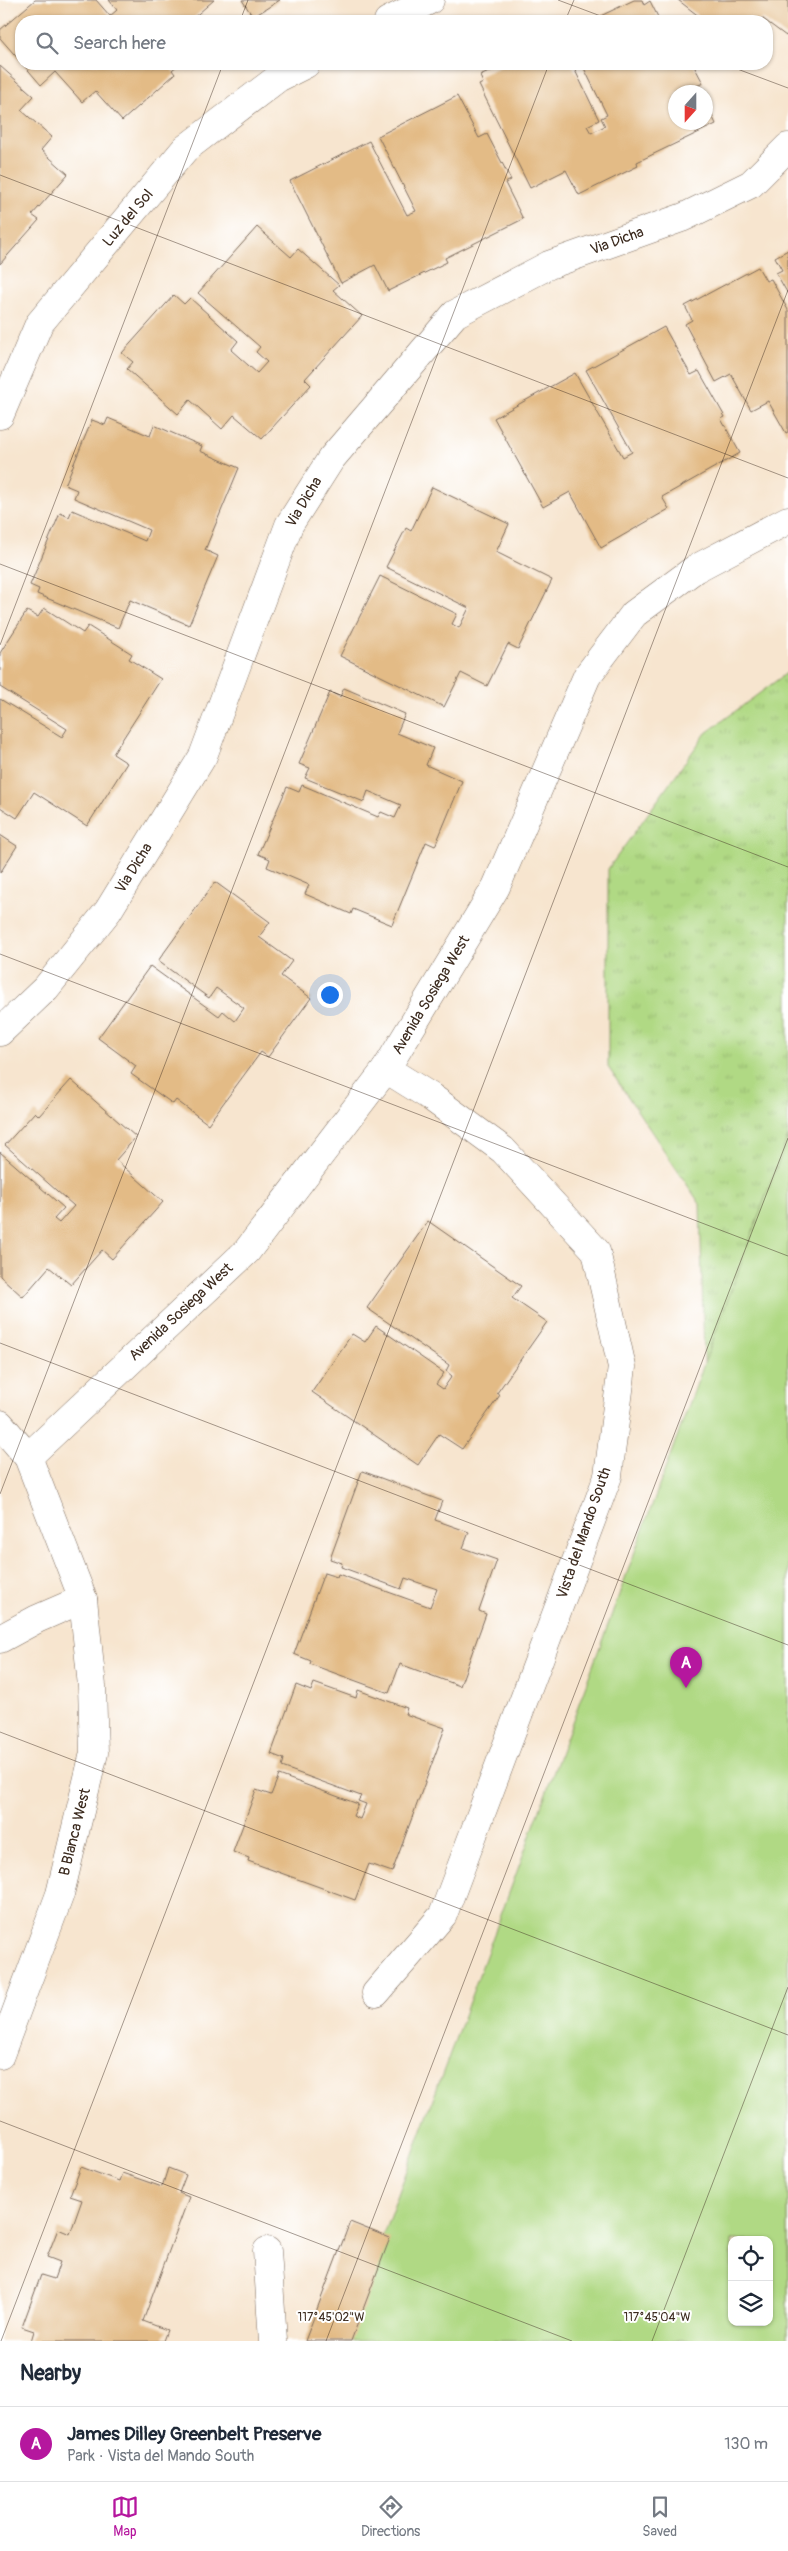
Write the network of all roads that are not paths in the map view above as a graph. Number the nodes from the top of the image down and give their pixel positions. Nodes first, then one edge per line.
1 (430, 0) edge
2 (400, 15) edge
3 (294, 70) edge
4 (788, 147) edge
5 (0, 415) edge
6 (788, 520) edge
7 (0, 1032) edge
8 (386, 1069) junction
9 (0, 1424) edge
10 (28, 1457) junction
11 (83, 1599) junction
12 (0, 1639) edge
13 (376, 1993) dead end
14 (0, 2055) edge
15 (267, 2251) dead end
16 (273, 2341) edge

1 - 2 street
3 - 5 street, Luz del Sol
4 - 7 street, Via Dicha
6 - 8 street, Avenida Sosiega West
8 - 10 street, Avenida Sosiega West
8 - 13 street, Vista del Mando South
9 - 10 street, B Blanca West
10 - 11 street, B Blanca West
11 - 12 street
11 - 14 street, B Blanca West
15 - 16 street

